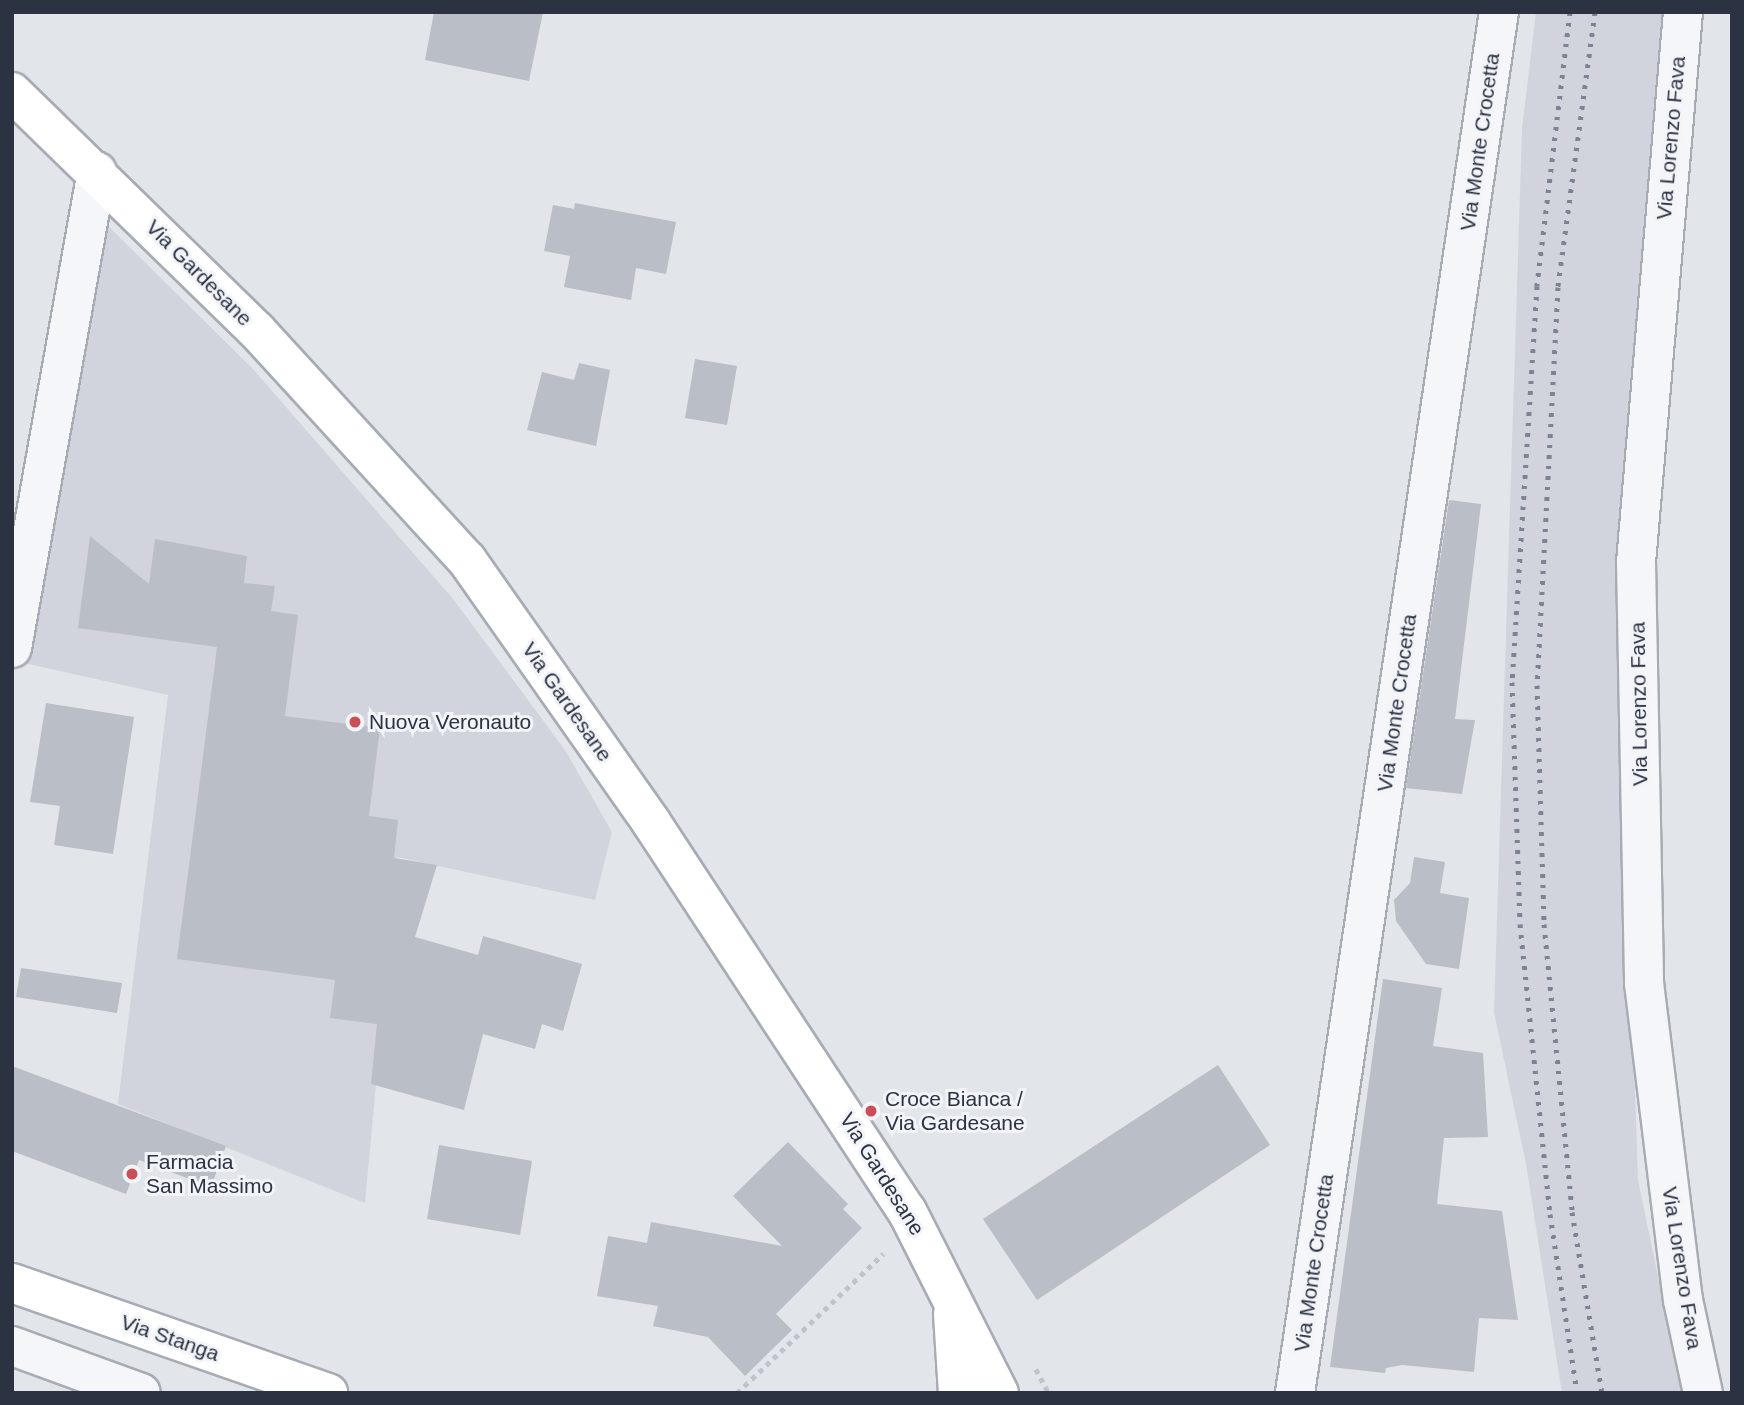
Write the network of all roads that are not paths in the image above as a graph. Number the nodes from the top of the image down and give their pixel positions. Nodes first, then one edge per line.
1 (1499, 12) edge
2 (1683, 12) edge
3 (12, 92) edge
4 (97, 172) junction
5 (12, 648) edge
6 (12, 1283) edge
7 (951, 1298) junction
8 (12, 1346) edge
9 (141, 1393) edge
10 (328, 1393) edge
11 (958, 1393) edge
12 (999, 1393) edge
13 (1295, 1393) edge
14 (1703, 1393) edge

1 - 13 street, Via Monte Crocetta
2 - 14 street, Via Lorenzo Fava
3 - 4 main road, Via Gardesane
4 - 5 street
4 - 7 main road, Via Gardesane
6 - 10 main road, Via Stanga
7 - 11 main road, Via Gardesane
7 - 12 main road, Via Gardesane
8 - 9 street

